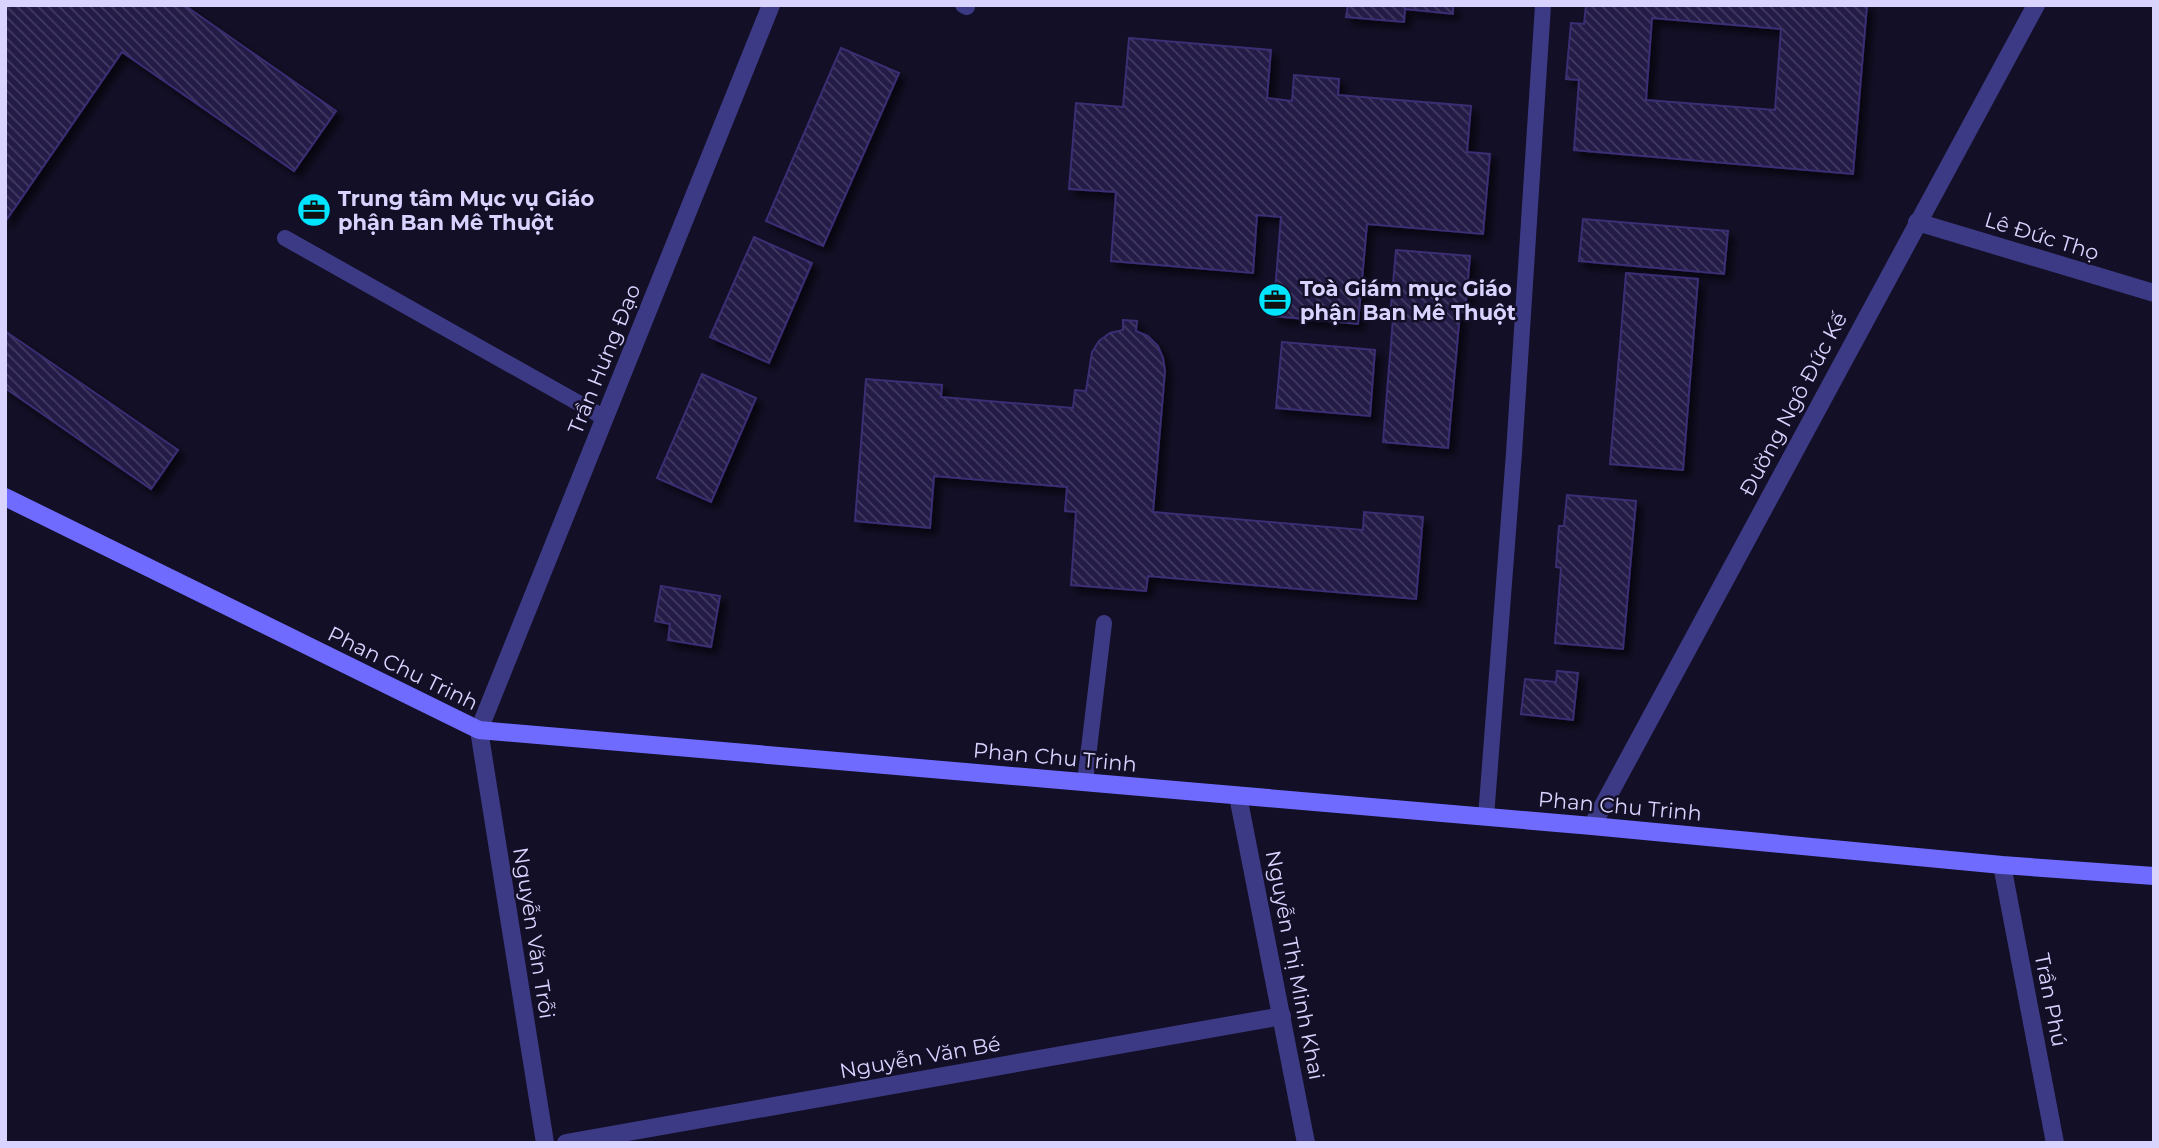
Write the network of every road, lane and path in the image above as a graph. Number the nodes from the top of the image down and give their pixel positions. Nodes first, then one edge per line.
1 (771, 5) edge
2 (1543, 5) edge
3 (2036, 5) edge
4 (1917, 222) junction
5 (285, 238) dead end
6 (2154, 293) edge
7 (604, 418) junction
8 (5, 497) edge
9 (1104, 623) dead end
10 (479, 730) junction
11 (1085, 782) junction
12 (1238, 796) junction
13 (1486, 817) junction
14 (1592, 825) junction
15 (2003, 865) junction
16 (2154, 876) edge
17 (1282, 1016) junction
18 (545, 1143) edge
19 (566, 1143) edge
20 (1306, 1143) edge
21 (2055, 1143) edge

1 - 7 street, Trần Hưng Đạo
2 - 13 lane
3 - 4 street, Đường Ngô Đức Kế
4 - 6 street, Lê Đức Thọ
4 - 14 street, Đường Ngô Đức Kế
5 - 7 lane
7 - 10 street, Trần Hưng Đạo
8 - 10 main road, Phan Chu Trinh
9 - 11 lane
10 - 11 main road, Phan Chu Trinh
10 - 18 street, Nguyễn Văn Trỗi
11 - 12 main road, Phan Chu Trinh
12 - 13 main road, Phan Chu Trinh
12 - 17 street, Nguyễn Thị Minh Khai
13 - 14 main road, Phan Chu Trinh
14 - 15 main road, Phan Chu Trinh
15 - 16 main road, Phan Chu Trinh
15 - 21 street, Trần Phú
17 - 19 street, Nguyễn Văn Bé
17 - 20 street, Nguyễn Thị Minh Khai

